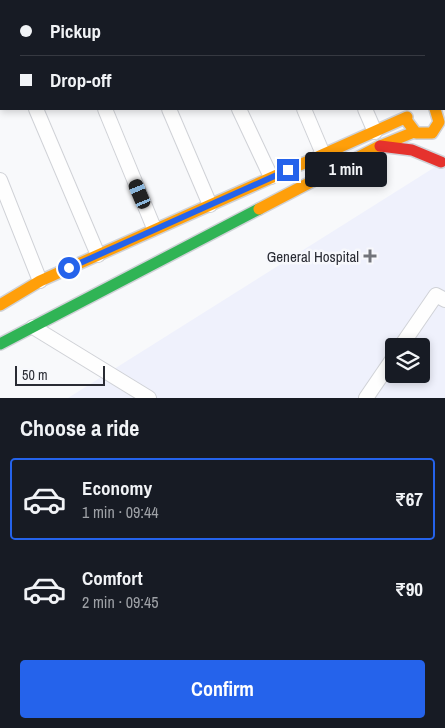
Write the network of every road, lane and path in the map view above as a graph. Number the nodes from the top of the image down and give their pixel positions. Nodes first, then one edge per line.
1 (36, 110) edge
2 (105, 110) edge
3 (169, 110) edge
4 (239, 110) edge
5 (304, 110) edge
6 (365, 110) edge
7 (436, 110) edge
8 (409, 113) edge
9 (375, 132) junction
10 (445, 136) edge
11 (426, 140) junction
12 (380, 146) junction
13 (323, 154) junction
14 (443, 166) edge
15 (271, 177) junction
16 (0, 180) edge
17 (210, 205) junction
18 (154, 228) junction
19 (98, 255) junction
20 (40, 281) junction
21 (445, 300) edge
22 (0, 305) edge
23 (33, 326) junction
24 (406, 338) edge
25 (0, 344) edge
26 (385, 370) edge
27 (149, 398) edge
28 (366, 398) edge

1 - 19 street
2 - 18 street
3 - 17 street
4 - 15 street
5 - 13 street
6 - 9 street
7 - 11 main road
8 - 9 main road
8 - 11 main road
9 - 13 main road
10 - 11 street
11 - 12 main road
11 - 14 main road
12 - 14 main road
12 - 23 main road
13 - 15 main road
15 - 17 main road
16 - 20 street
17 - 18 main road
18 - 19 main road
19 - 20 main road
20 - 22 main road
21 - 24 street
23 - 25 main road
23 - 27 street
26 - 28 street

